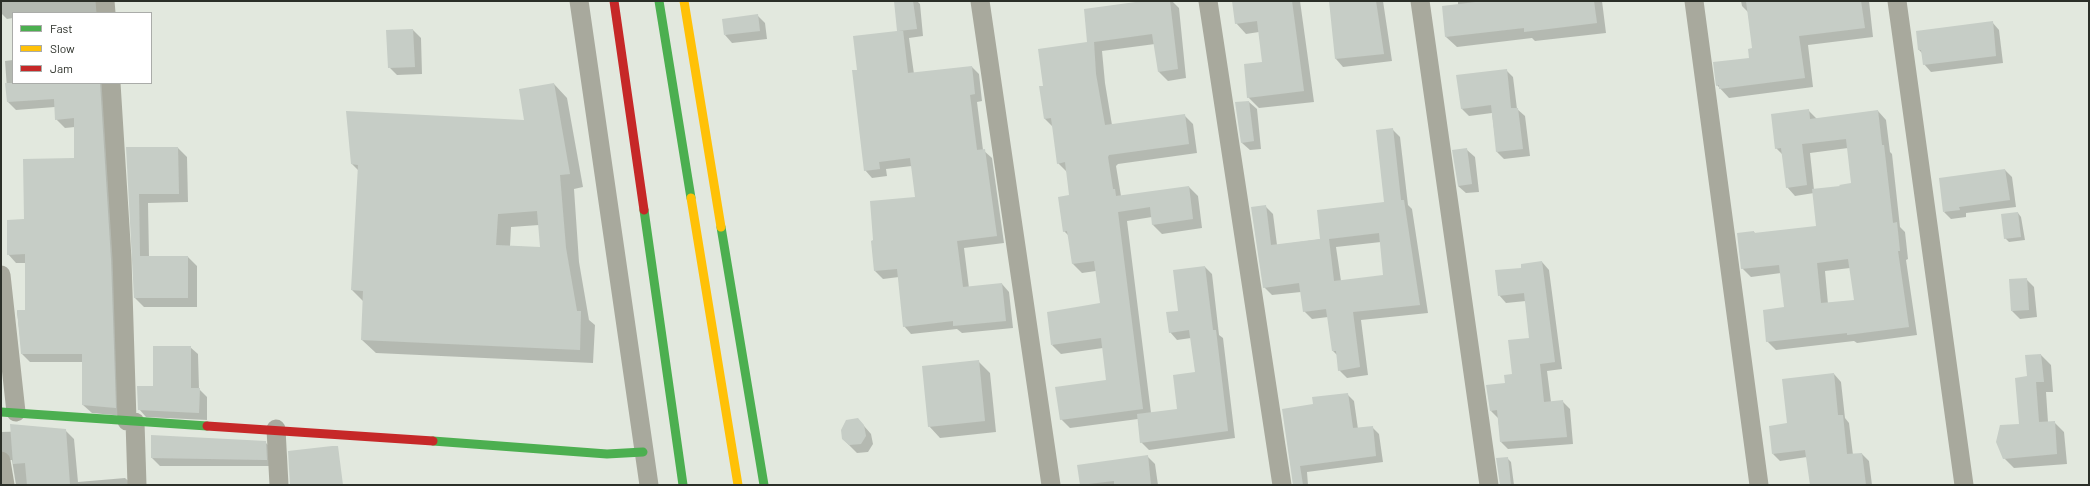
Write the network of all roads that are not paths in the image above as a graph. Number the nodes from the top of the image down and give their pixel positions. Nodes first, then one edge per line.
1 (106, 1) edge
2 (579, 1) edge
3 (614, 1) edge
4 (659, 1) edge
5 (684, 1) edge
6 (980, 1) edge
7 (1208, 1) edge
8 (1420, 1) edge
9 (1694, 1) edge
10 (1897, 1) edge
11 (106, 12) edge
12 (111, 84) edge
13 (1, 275) edge
14 (8, 412) edge
15 (131, 422) junction
16 (276, 429) junction
17 (643, 452) junction
18 (1, 461) edge
19 (5, 485) edge
20 (137, 485) edge
21 (279, 485) edge
22 (649, 485) edge
23 (683, 485) edge
24 (738, 485) edge
25 (764, 485) edge
26 (1051, 485) edge
27 (1282, 485) edge
28 (1489, 485) edge
29 (1759, 485) edge
30 (1964, 485) edge

1 - 11 street
2 - 17 street
3 - 23 street
4 - 24 street
5 - 25 street
6 - 26 street
7 - 27 street
8 - 28 street
9 - 29 street
10 - 30 street
12 - 15 street
13 - 14 street
14 - 15 street
15 - 16 street
15 - 20 street
16 - 17 street
16 - 21 street
17 - 22 street
18 - 19 street

